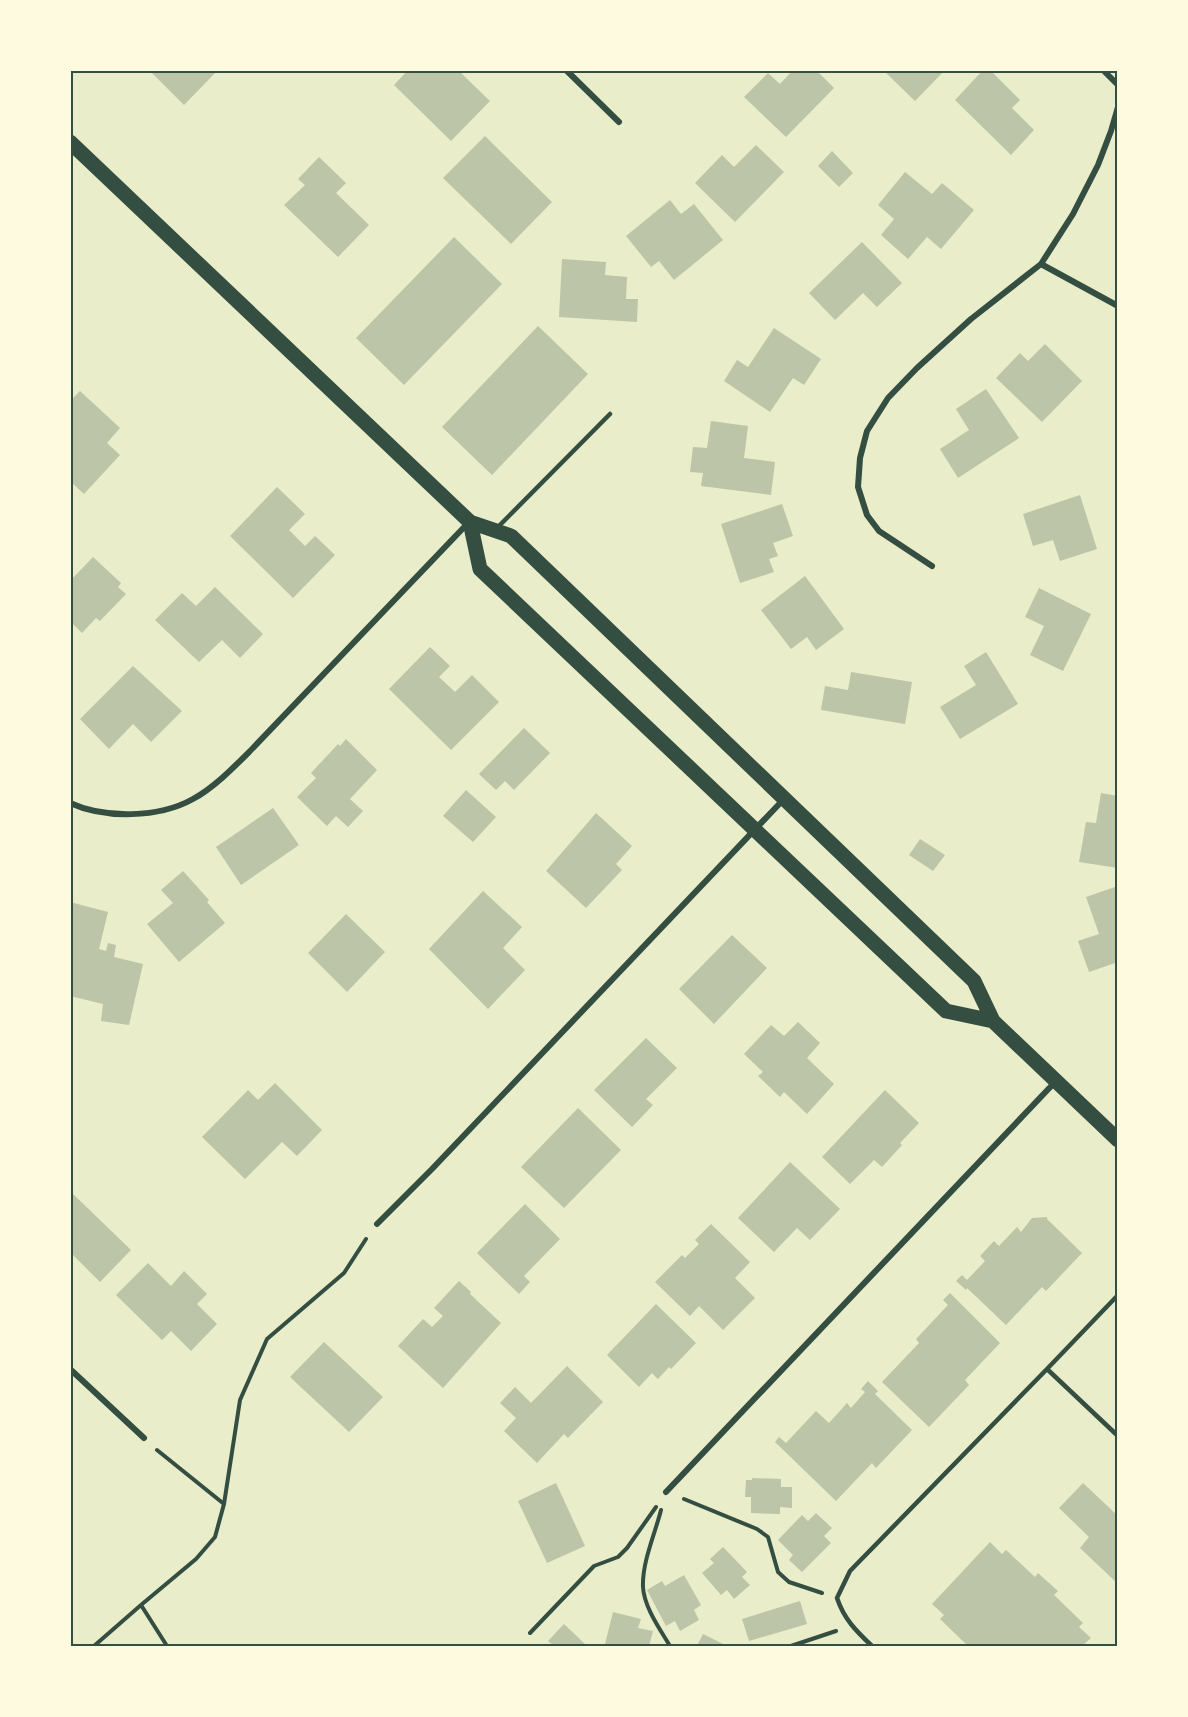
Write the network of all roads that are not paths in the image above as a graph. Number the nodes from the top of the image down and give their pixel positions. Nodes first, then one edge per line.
1 (566, 70) edge
2 (1102, 70) edge
3 (1118, 85) edge
4 (1118, 107) edge
5 (619, 122) dead end
6 (70, 142) edge
7 (1041, 264) junction
8 (1118, 306) edge
9 (610, 414) dead end
10 (470, 522) junction
11 (494, 530) junction
12 (932, 566) dead end
13 (784, 799) junction
14 (70, 803) edge
15 (755, 829) junction
16 (993, 1021) junction
17 (1056, 1081) junction
18 (1118, 1140) edge
19 (376, 1224) road end
20 (1118, 1295) edge
21 (70, 1369) edge
22 (1047, 1369) junction
23 (1118, 1436) edge
24 (144, 1438) road end
25 (666, 1492) road end
26 (872, 1647) edge

1 - 5 street
2 - 3 street
4 - 7 street
6 - 10 main road
7 - 8 street
7 - 12 street
9 - 11 lane
10 - 11 main road
10 - 14 street
10 - 15 main road
11 - 13 main road
13 - 15 street
13 - 16 main road
15 - 16 main road
15 - 19 street
16 - 17 main road
17 - 18 main road
17 - 25 street
20 - 22 lane
21 - 24 street
22 - 23 lane
22 - 26 lane

